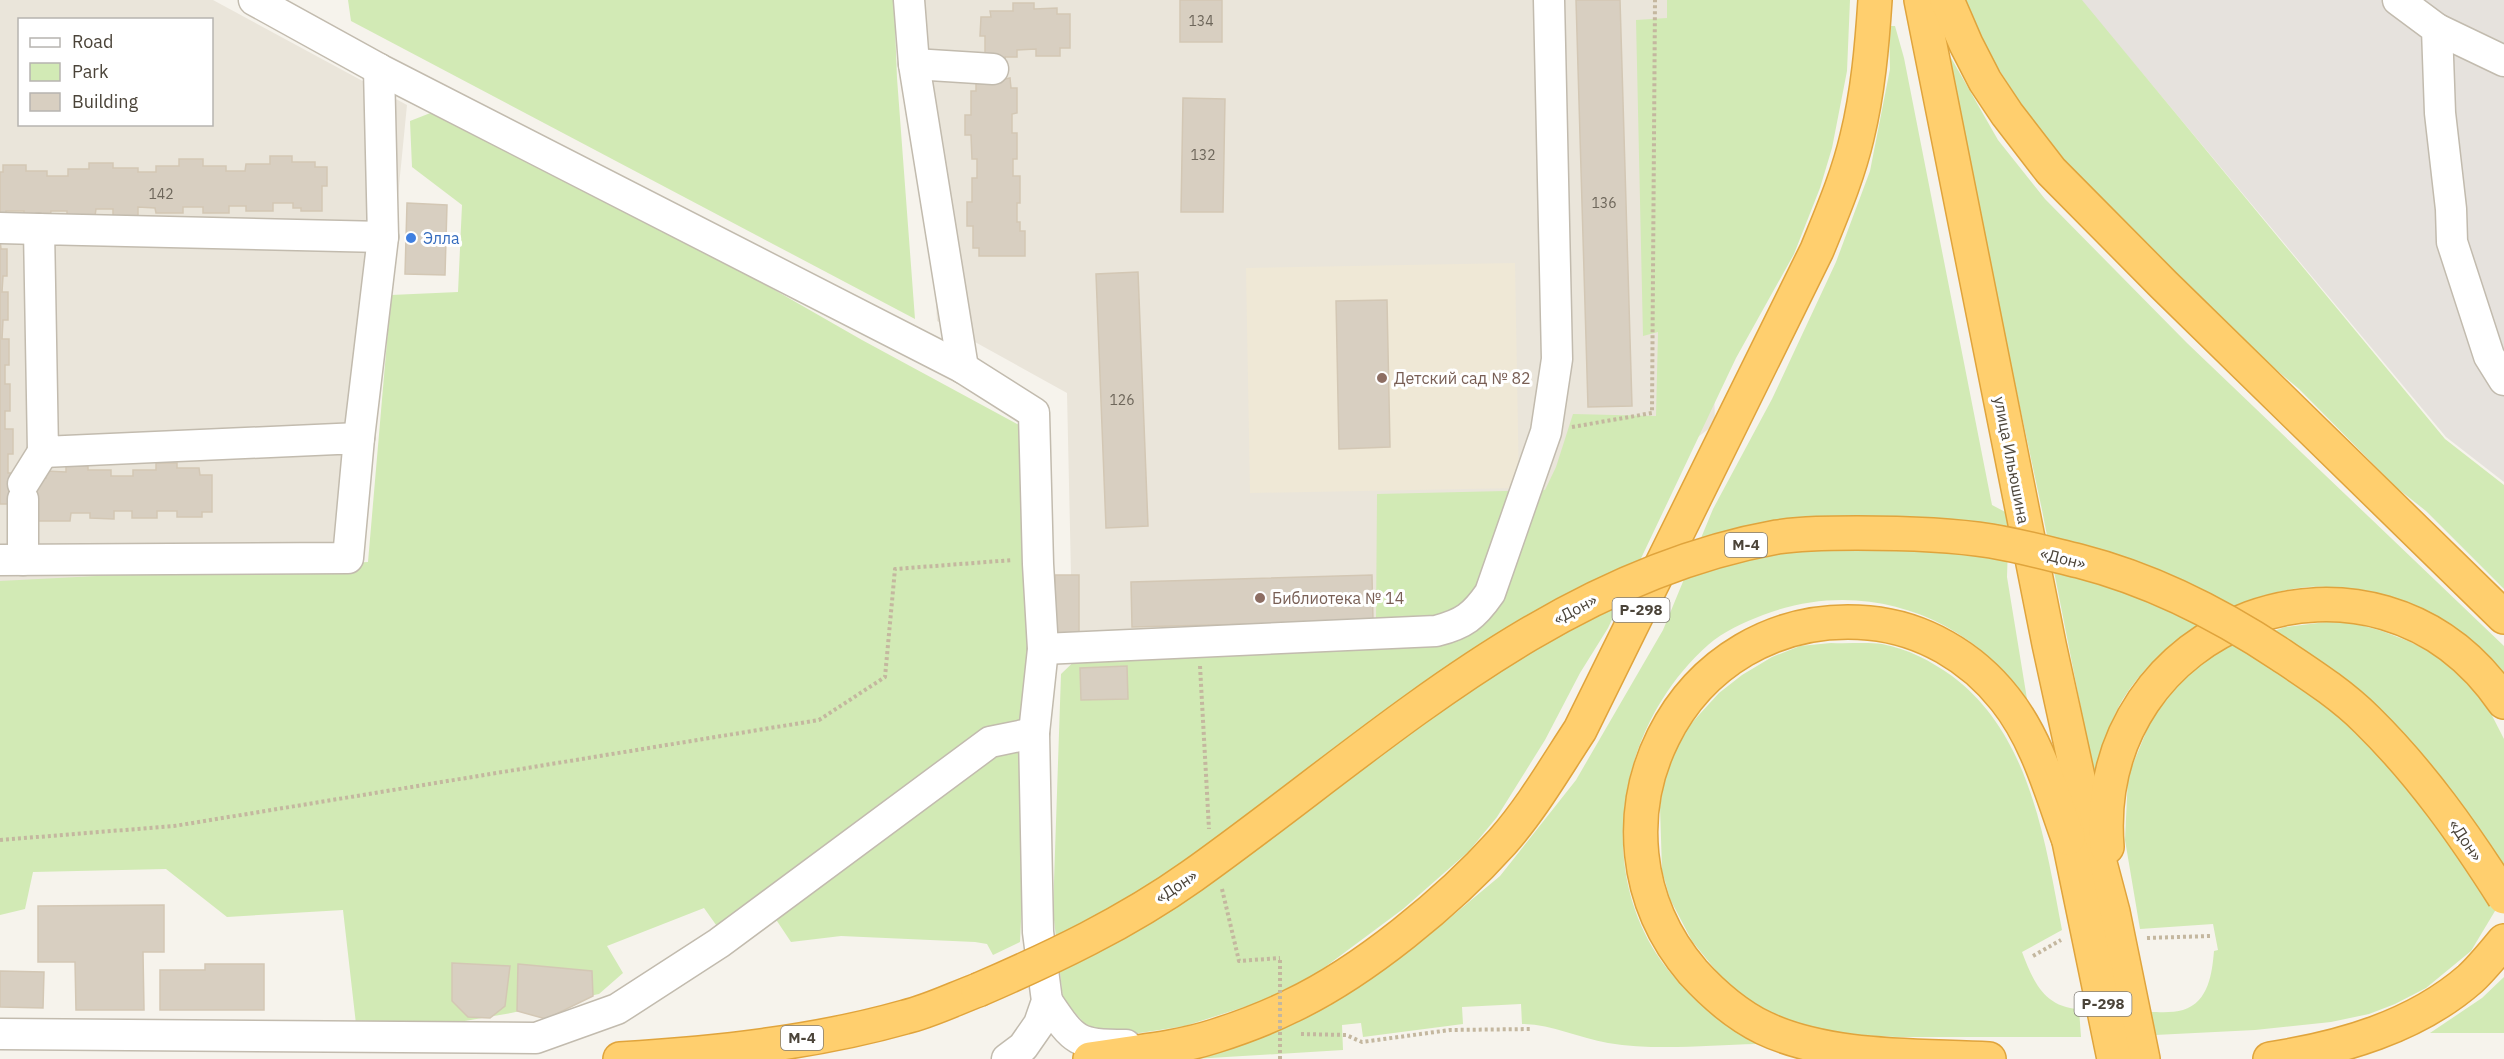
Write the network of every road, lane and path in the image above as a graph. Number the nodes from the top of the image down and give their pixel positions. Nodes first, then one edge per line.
1 (254, 0) edge
2 (909, 0) edge
3 (1549, 0) edge
4 (1654, 0) edge
5 (1875, 0) edge
6 (1905, 0) edge
7 (1921, 0) edge
8 (1947, 0) edge
9 (2398, 0) edge
10 (2437, 29) junction
11 (2504, 61) edge
12 (914, 64) junction
13 (379, 69) junction
14 (993, 69) dead end
15 (0, 228) edge
16 (39, 229) junction
17 (383, 237) junction
18 (963, 368) junction
19 (2504, 380) edge
20 (1546, 432) junction
21 (359, 438) junction
22 (43, 452) junction
23 (12, 560) edge
24 (1018, 560) dead end
25 (2504, 617) edge
26 (1198, 642) junction
27 (1043, 649) junction
28 (2504, 702) edge
29 (1034, 734) junction
30 (1210, 836) dead end
31 (2068, 838) junction
32 (0, 840) edge
33 (1221, 881) dead end
34 (2504, 897) edge
35 (2113, 912) junction
36 (2210, 936) dead end
37 (2504, 941) edge
38 (2105, 944) junction
39 (2032, 956) dead end
40 (1047, 1001) junction
41 (1532, 1029) dead end
42 (1280, 1033) junction
43 (0, 1034) edge
44 (1179, 1045) junction
45 (620, 1059) edge
46 (1007, 1059) edge
47 (1090, 1059) edge
48 (1280, 1059) edge
49 (1989, 1059) edge
50 (2115, 1059) edge
51 (2143, 1059) edge
52 (2270, 1059) edge

1 - 13 street
2 - 12 street
3 - 20 street
4 - 20 path
5 - 44 highway, Р-298
6 - 31 highway, улица Ильюшина / Р-298
7 - 35 highway, улица Ильюшина / Р-298
8 - 25 highway
9 - 10 street
10 - 11 street
10 - 19 street
12 - 14 street
12 - 18 street
13 - 17 street
13 - 18 street
15 - 16 street
16 - 17 street
16 - 22 street
17 - 21 street
18 - 27 street
20 - 26 street
21 - 22 street
21 - 23 street
22 - 23 street
24 - 32 path
26 - 27 street
26 - 30 path
27 - 29 street
28 - 35 highway
29 - 40 street
29 - 43 street
31 - 38 highway, улица Ильюшина / Р-298
31 - 49 highway
33 - 42 path, bridge
34 - 45 highway, «Дон» / М-4, bridge
35 - 38 highway, улица Ильюшина / Р-298
36 - 38 path
37 - 52 highway
38 - 39 path
38 - 50 highway, улица Ильюшина / Р-298
38 - 51 highway, улица Ильюшина / Р-298
40 - 44 street
40 - 46 street
41 - 42 path
42 - 48 path, bridge
44 - 47 highway, Р-298

